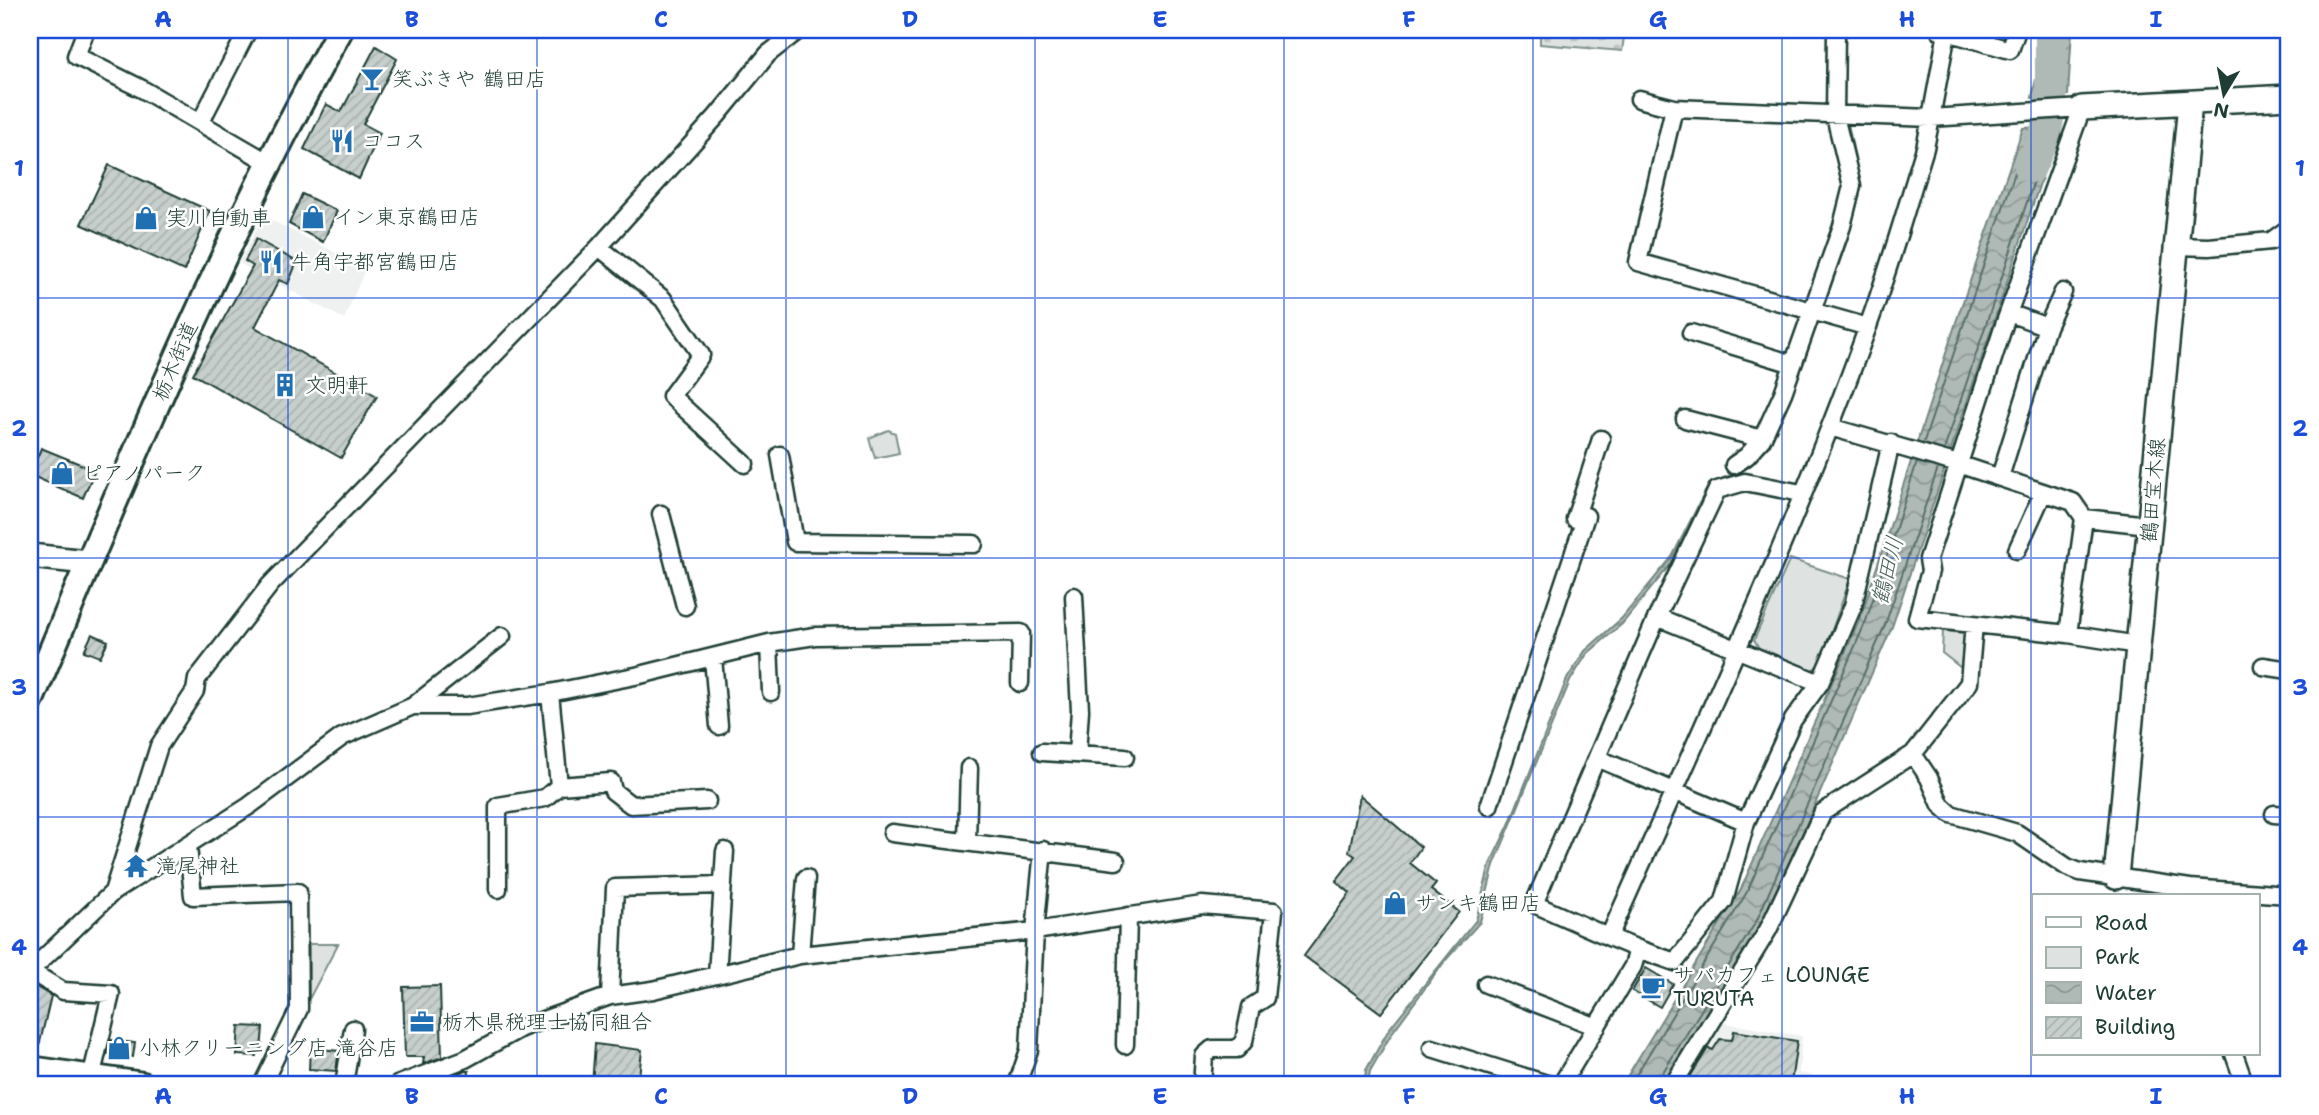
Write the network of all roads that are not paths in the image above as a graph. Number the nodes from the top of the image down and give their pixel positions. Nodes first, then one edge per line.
1 (86, 30) edge
2 (248, 30) edge
3 (340, 30) edge
4 (799, 30) edge
5 (1836, 30) edge
6 (2017, 30) edge
7 (1943, 31) edge
8 (2289, 97) edge
9 (1639, 99) dead end
10 (2190, 103) junction
11 (1674, 107) junction
12 (2082, 108) junction
13 (1835, 116) junction
14 (1931, 118) junction
15 (200, 123) junction
16 (269, 163) junction
17 (2289, 228) edge
18 (2176, 246) junction
19 (599, 247) junction
20 (2063, 292) dead end
21 (1812, 312) junction
22 (2009, 313) junction
23 (1868, 327) junction
24 (2047, 327) junction
25 (1691, 333) dead end
26 (1793, 364) junction
27 (1685, 419) dead end
28 (1830, 427) junction
29 (1601, 439) dead end
30 (1762, 439) junction
31 (1891, 443) junction
32 (780, 455) dead end
33 (745, 464) dead end
34 (1958, 464) junction
35 (1734, 465) dead end
36 (2000, 477) junction
37 (1801, 493) junction
38 (2043, 493) junction
39 (661, 514) dead end
40 (2084, 518) junction
41 (2149, 525) junction
42 (974, 544) dead end
43 (2017, 550) dead end
44 (30, 556) edge
45 (87, 562) junction
46 (1073, 596) dead end
47 (685, 606) dead end
48 (1657, 617) junction
49 (1974, 624) junction
50 (2068, 634) junction
51 (502, 636) dead end
52 (769, 643) junction
53 (2138, 645) junction
54 (1738, 649) junction
55 (713, 658) junction
56 (2263, 666) dead end
57 (2289, 670) edge
58 (1020, 683) dead end
59 (1820, 683) junction
60 (771, 692) dead end
61 (550, 693) junction
62 (30, 702) edge
63 (413, 706) junction
64 (719, 726) dead end
65 (1042, 752) dead end
66 (1077, 754) junction
67 (1913, 754) junction
68 (1125, 757) dead end
69 (1597, 758) junction
70 (969, 768) dead end
71 (559, 786) junction
72 (1674, 790) junction
73 (707, 801) dead end
74 (1489, 806) dead end
75 (1746, 822) junction
76 (892, 833) dead end
77 (967, 841) junction
78 (188, 846) junction
79 (1043, 850) junction
80 (725, 851) dead end
81 (1116, 861) dead end
82 (2116, 877) junction
83 (806, 878) dead end
84 (723, 885) junction
85 (498, 889) dead end
86 (113, 892) junction
87 (2190, 892) edge
88 (2256, 894) edge
89 (2260, 894) edge
90 (2289, 895) edge
91 (1128, 916) junction
92 (1035, 931) junction
93 (1609, 937) junction
94 (1638, 949) junction
95 (800, 955) junction
96 (30, 971) edge
97 (717, 975) junction
98 (1486, 984) dead end
99 (610, 996) junction
100 (1597, 1027) junction
101 (353, 1029) dead end
102 (1125, 1045) dead end
103 (1432, 1048) dead end
104 (2235, 1056) edge
105 (30, 1069) edge
106 (92, 1078) junction
107 (143, 1085) edge
108 (262, 1085) edge
109 (344, 1085) edge
110 (397, 1085) edge
111 (1017, 1085) edge
112 (1202, 1085) edge
113 (1550, 1085) edge
114 (1561, 1085) edge
115 (1673, 1085) edge
116 (2245, 1085) edge

1 - 15 street
2 - 15 street
3 - 16 main road, 栃木街道
4 - 19 street
5 - 13 street
6 - 7 street
7 - 14 street
8 - 10 street
9 - 11 street
10 - 12 street
10 - 18 street, 鶴田宝木線
11 - 13 street
11 - 21 street
12 - 14 street
12 - 22 street
13 - 14 street
13 - 21 street
14 - 23 street
15 - 16 street
16 - 45 main road, 栃木街道
17 - 18 street
18 - 41 street, 鶴田宝木線
19 - 33 street
19 - 86 street
20 - 24 street
21 - 23 street
21 - 26 street
22 - 24 street
22 - 34 street
23 - 28 street
24 - 36 street
25 - 26 street
26 - 30 street
27 - 30 street
28 - 31 street
28 - 37 street
29 - 74 street
30 - 35 street
31 - 34 street
31 - 59 street
32 - 42 street
34 - 36 street
34 - 49 street
36 - 38 street
37 - 48 street
37 - 54 street
38 - 40 street
38 - 43 street
39 - 47 street
40 - 41 street
40 - 50 street
41 - 53 street, 鶴田宝木線
44 - 45 street
45 - 62 main road, 栃木街道
46 - 66 street
48 - 54 street
48 - 69 street
49 - 50 street
49 - 67 street
50 - 53 street
51 - 63 street
52 - 55 street
52 - 58 street
52 - 60 street
53 - 82 street, 鶴田宝木線
54 - 59 street
54 - 72 street
55 - 61 street
55 - 64 street
56 - 57 street
59 - 75 street
61 - 63 street
61 - 71 street
63 - 78 street
65 - 66 street
66 - 68 street
67 - 82 street
67 - 115 street
69 - 72 street
69 - 93 street
70 - 77 street
71 - 73 street
71 - 85 street
72 - 75 street
72 - 93 street
75 - 94 street
76 - 77 street
77 - 79 street
78 - 86 street
78 - 108 street
79 - 81 street
79 - 92 street
80 - 84 street
82 - 87 street
83 - 95 street
84 - 97 street
84 - 99 street
86 - 96 street
87 - 88 street
89 - 90 street
91 - 92 street
91 - 102 street
91 - 112 street
92 - 95 street
92 - 111 street
93 - 94 street
94 - 100 street
95 - 97 street
96 - 106 street
97 - 99 street
98 - 100 street
99 - 110 street
100 - 114 street
101 - 109 street
103 - 113 street
104 - 116 street
105 - 106 main road
106 - 107 main road

